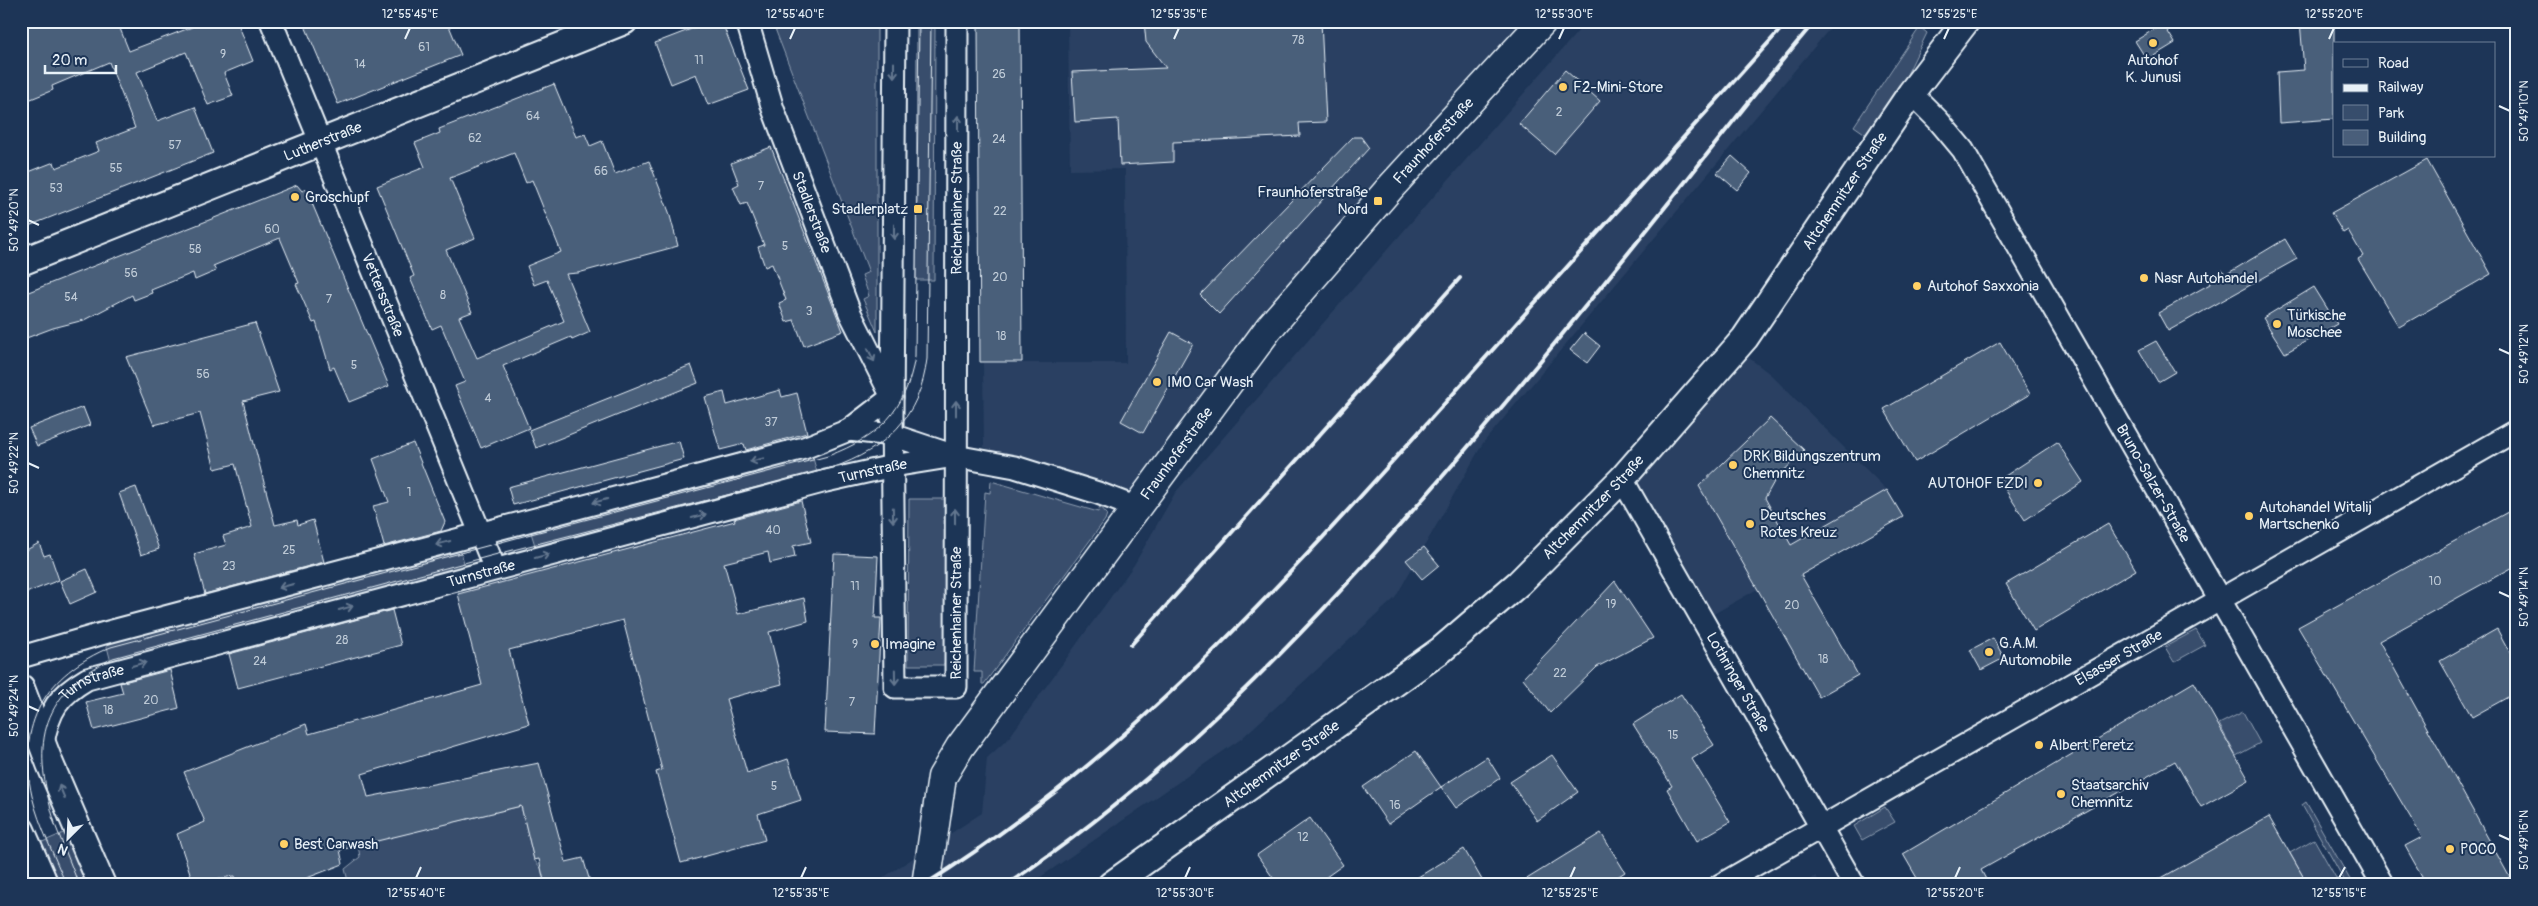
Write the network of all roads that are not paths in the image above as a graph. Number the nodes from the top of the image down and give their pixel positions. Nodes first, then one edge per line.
1 (271, 21) edge
2 (624, 21) edge
3 (747, 21) edge
4 (895, 21) edge
5 (958, 21) edge
6 (1543, 21) edge
7 (1966, 21) edge
8 (1911, 93) junction
9 (320, 143) junction
10 (21, 262) edge
11 (892, 397) junction
12 (849, 430) junction
13 (2517, 430) edge
14 (892, 435) junction
15 (955, 456) junction
16 (893, 466) junction
17 (1622, 479) junction
18 (1137, 508) junction
19 (480, 533) junction
20 (494, 569) junction
21 (2220, 600) junction
22 (21, 657) edge
23 (21, 688) edge
24 (42, 743) junction
25 (1822, 827) junction
26 (21, 830) edge
27 (45, 885) edge
28 (102, 885) edge
29 (926, 885) edge
30 (1111, 885) edge
31 (1720, 885) edge
32 (1854, 885) edge
33 (2383, 885) edge

1 - 9 street, Vettersstraße
2 - 9 street, Lutherstraße
3 -> 11 street, Stadlerstraße
4 -> 11 street, Reichenhainer Straße
15 -> 5 street, Reichenhainer Straße
6 - 18 main road, Fraunhoferstraße
7 - 8 street, Altchemnitzer Straße
8 - 17 street, Altchemnitzer Straße
8 - 21 street, Bruno-Salzer-Straße
9 - 10 street, Lutherstraße
9 - 19 street, Vettersstraße
11 - 12 street, Turnstraße
11 - 14 street, Reichenhainer Straße
12 - 14 street, Turnstraße
12 -> 19 street, Turnstraße
13 - 21 street, Elsasser Straße
14 - 15 street, Turnstraße
14 - 16 street, Reichenhainer Straße
15 - 16 street, Turnstraße
16 -> 15 street, Reichenhainer Straße
15 - 18 street, Turnstraße
20 -> 16 street, Turnstraße
17 - 25 street, Lothringer Straße
17 - 30 street, Altchemnitzer Straße
18 - 29 main road, Fraunhoferstraße
19 - 20 street, Vettersstraße
19 -> 22 street, Turnstraße
24 -> 20 street, Turnstraße
21 - 25 street, Elsasser Straße
21 - 33 street, Bruno-Salzer-Straße
23 - 24 street
28 -> 24 street
25 - 31 street, Elsasser Straße
25 - 32 street, Lothringer Straße
26 - 27 street

